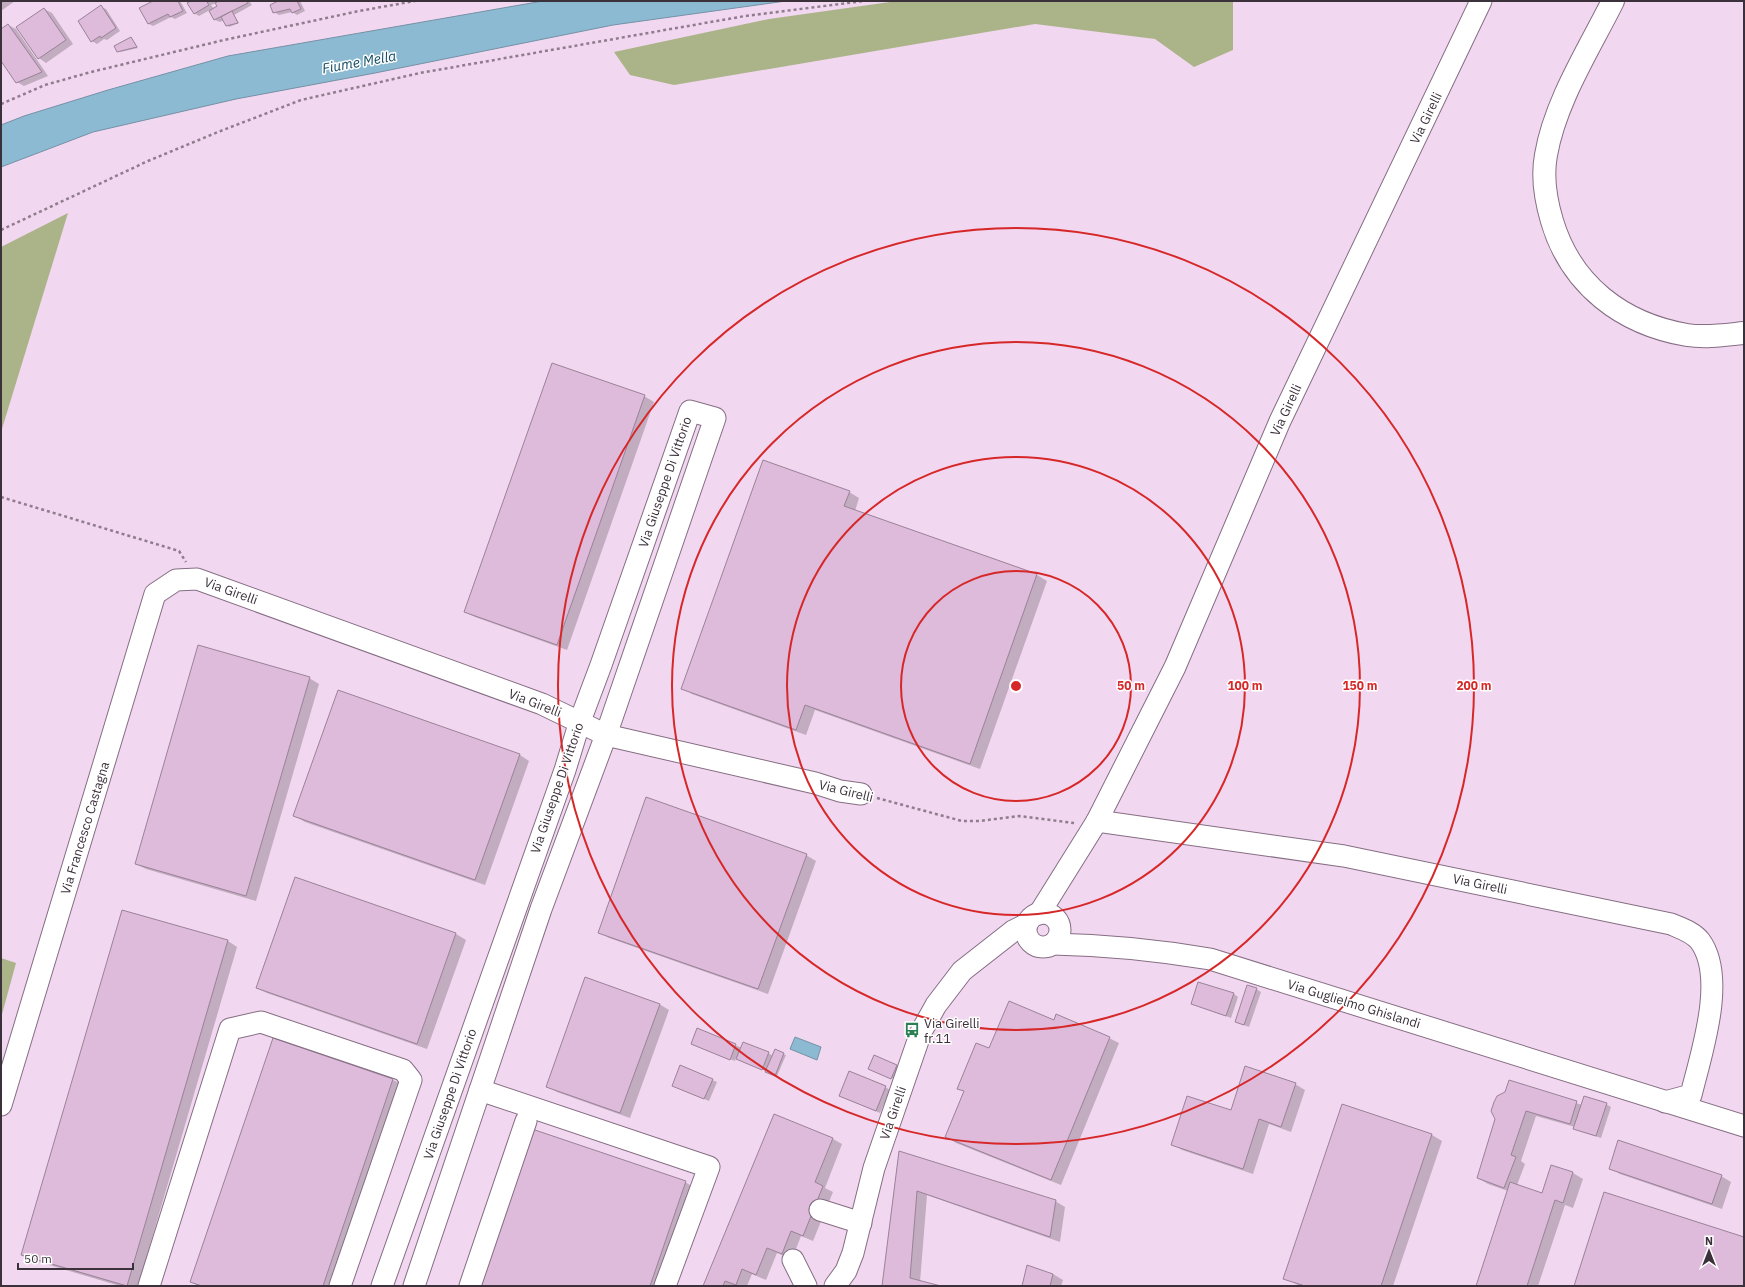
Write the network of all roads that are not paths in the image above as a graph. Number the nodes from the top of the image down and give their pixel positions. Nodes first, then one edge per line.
1 (1481, 1) edge
2 (1613, 1) edge
3 (1744, 333) edge
4 (197, 579) joint
5 (580, 721) junction
6 (606, 734) junction
7 (861, 794) road end
8 (1097, 821) junction
9 (1059, 924) junction
10 (1032, 927) junction
11 (1054, 944) junction
12 (1101, 944) junction
13 (1603, 1083) junction
14 (480, 1090) junction
15 (1692, 1096) junction
16 (1665, 1102) junction
17 (1, 1105) edge
18 (1744, 1121) edge
19 (526, 1122) dead end
20 (1744, 1126) edge
21 (820, 1210) dead end
22 (861, 1223) junction
23 (793, 1260) dead end
24 (150, 1286) edge
25 (340, 1286) edge
26 (382, 1286) edge
27 (414, 1286) edge
28 (470, 1286) edge
29 (665, 1286) edge
30 (806, 1286) edge
31 (835, 1286) edge

1 - 8 street, Via Girelli
2 - 3 highway
4 - 5 street, Via Girelli
4 - 17 street, Via Francesco Castagna
5 - 6 street, Via Girelli
5 - 6 street, Via Giuseppe Di Vittorio
5 - 26 street, Via Giuseppe Di Vittorio
6 - 7 street, Via Girelli
6 - 14 street, Via Giuseppe Di Vittorio
8 - 10 street, Via Girelli
8 - 15 street, Via Girelli
9 - 10 street
9 - 11 street
9 - 12 street, Via Guglielmo Ghislandi
10 - 11 street
10 - 22 street, Via Girelli
11 - 12 street, Via Guglielmo Ghislandi
12 - 13 street, Via Guglielmo Ghislandi
13 - 15 street, Via Guglielmo Ghislandi
13 - 16 street, Via Guglielmo Ghislandi
14 - 27 street, Via Giuseppe Di Vittorio
14 - 29 street
15 - 16 street, Via Guglielmo Ghislandi
15 - 18 street, Via Guglielmo Ghislandi
16 - 20 street, Via Guglielmo Ghislandi
19 - 28 street
21 - 22 street
22 - 31 street, Via Girelli
23 - 30 street
24 - 25 street

